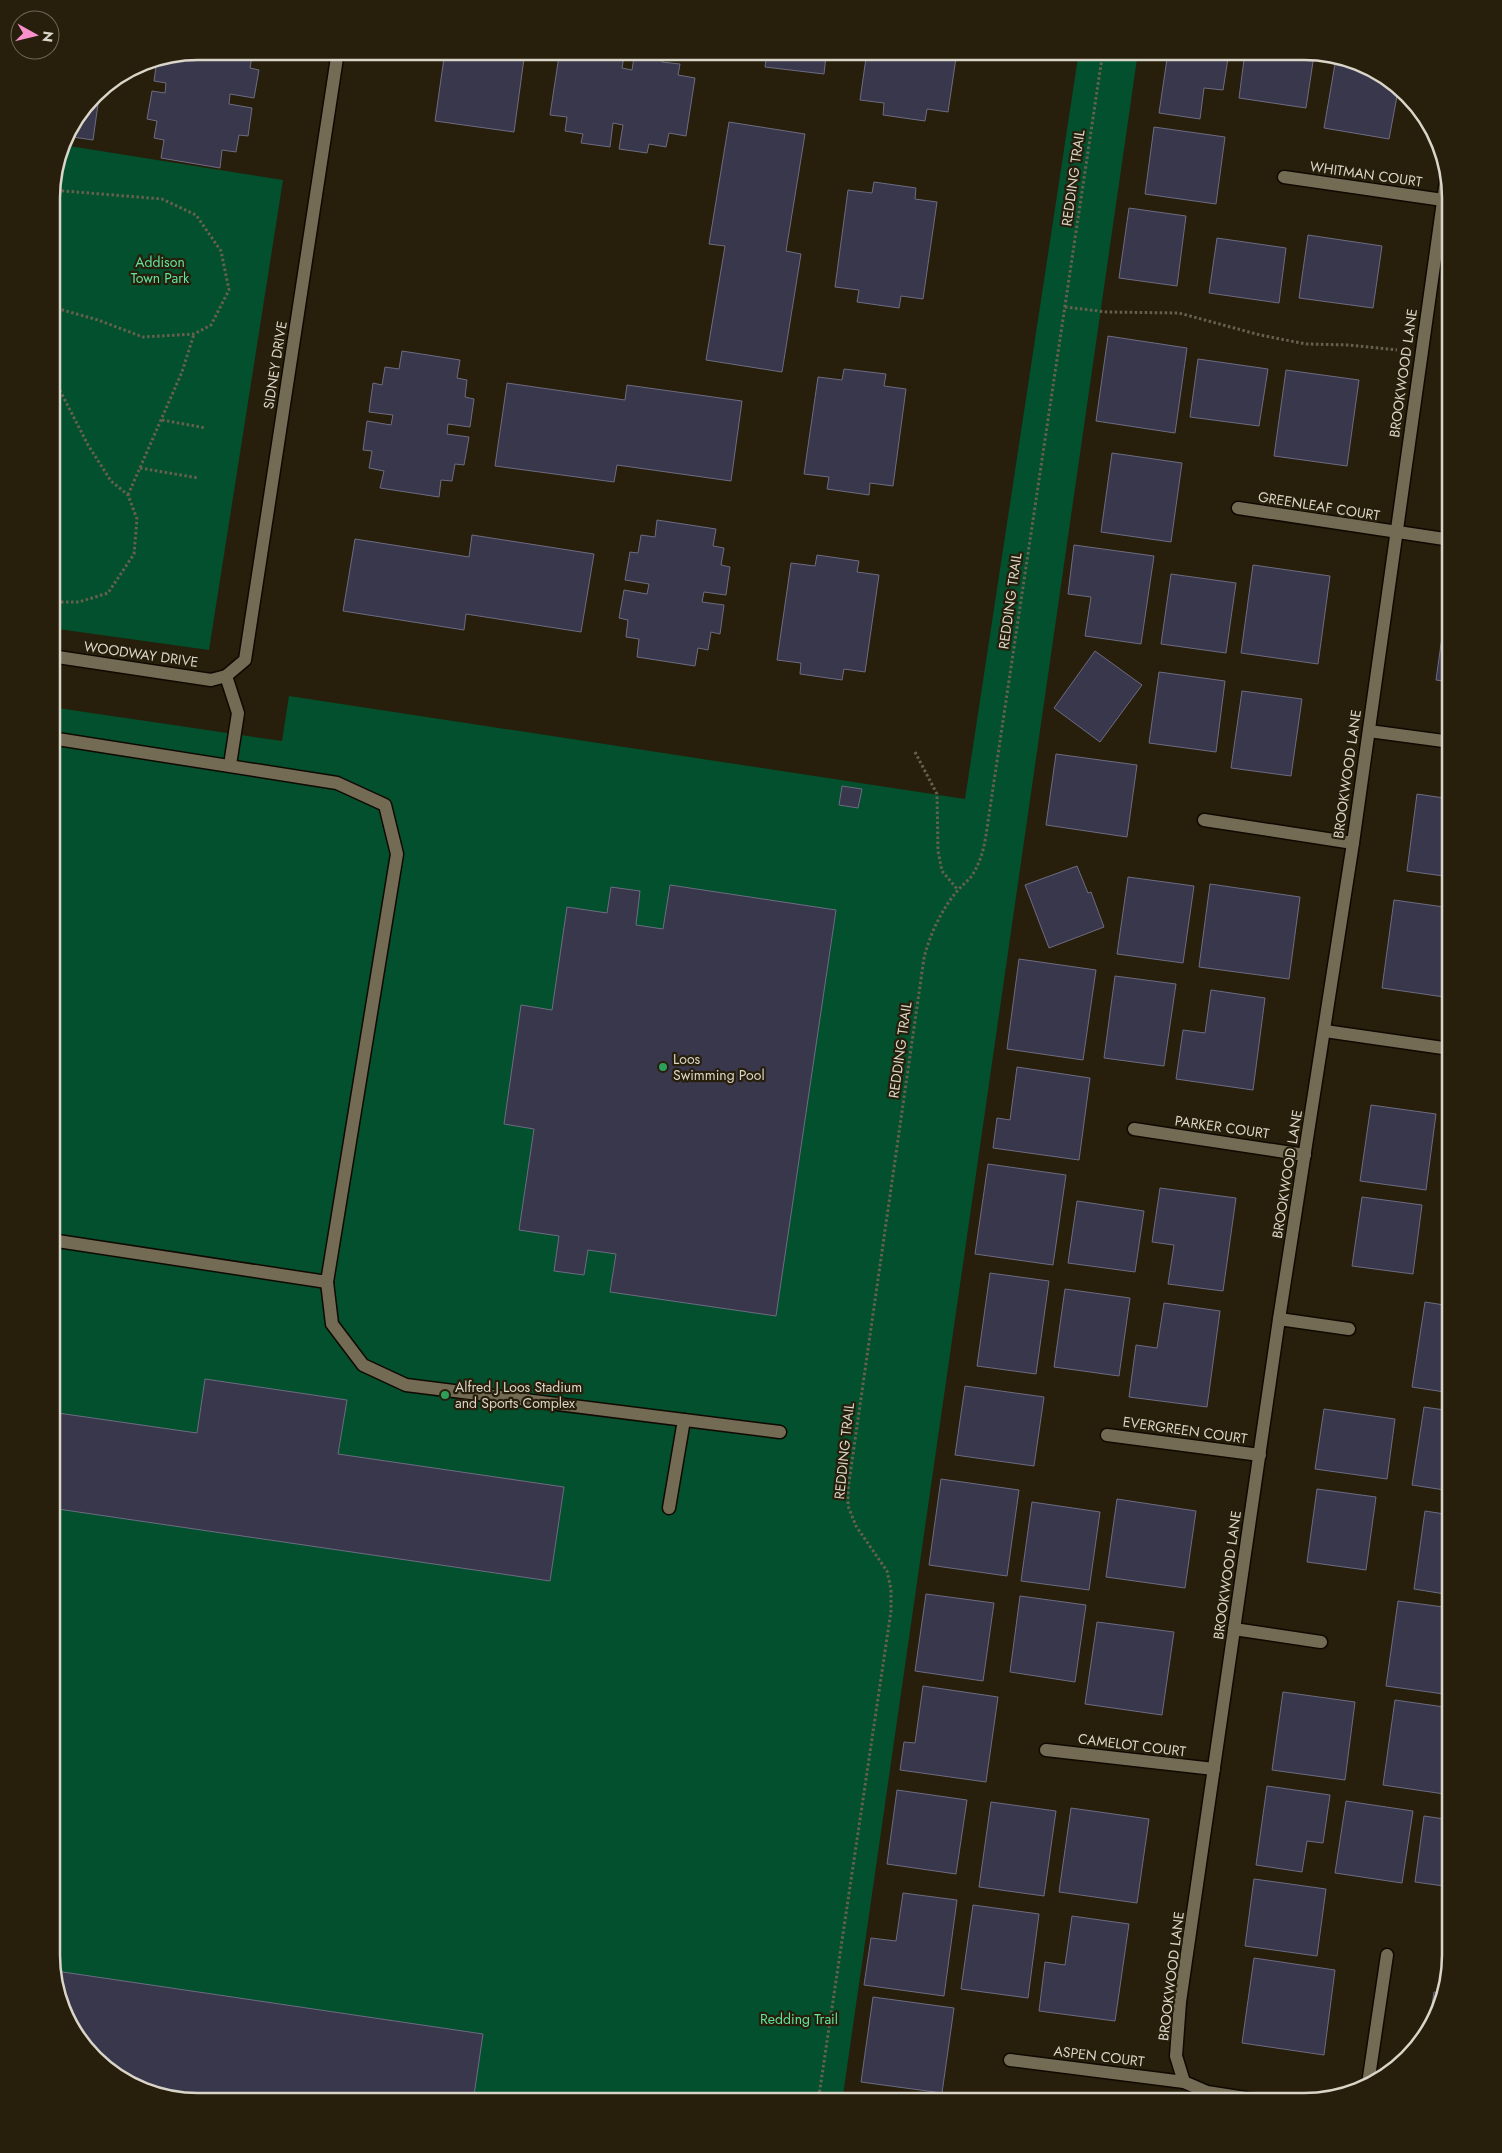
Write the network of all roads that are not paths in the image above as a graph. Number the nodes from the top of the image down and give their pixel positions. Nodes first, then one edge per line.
1 (337, 60) edge
2 (1284, 177) dead end
3 (1442, 200) edge
4 (1442, 207) edge
5 (1238, 508) dead end
6 (1395, 533) junction
7 (1442, 539) edge
8 (60, 657) edge
9 (226, 676) junction
10 (1369, 731) junction
11 (60, 739) edge
12 (1442, 741) edge
13 (230, 766) junction
14 (1204, 820) dead end
15 (1353, 843) junction
16 (1325, 1031) junction
17 (1442, 1048) edge
18 (1134, 1129) dead end
19 (1305, 1155) junction
20 (60, 1241) edge
21 (327, 1282) junction
22 (1279, 1319) junction
23 (1349, 1329) dead end
24 (684, 1420) junction
25 (780, 1432) dead end
26 (1108, 1434) dead end
27 (1260, 1455) junction
28 (669, 1508) dead end
29 (1234, 1629) junction
30 (1321, 1642) dead end
31 (1046, 1750) dead end
32 (1214, 1769) junction
33 (1387, 1956) dead end
34 (1010, 2060) dead end
35 (1369, 2076) edge
36 (1184, 2082) junction
37 (1214, 2093) edge

1 - 9 street, SIDNEY DRIVE
2 - 3 street, WHITMAN COURT
4 - 6 street, BROOKWOOD LANE
5 - 6 street, GREENLEAF COURT
6 - 7 street, GREENLEAF COURT
6 - 10 street, BROOKWOOD LANE
8 - 9 street, WOODWAY DRIVE
9 - 13 street
10 - 12 street
10 - 15 street, BROOKWOOD LANE
11 - 13 street
13 - 21 street
14 - 15 street
15 - 16 street, BROOKWOOD LANE
16 - 17 street
16 - 19 street, BROOKWOOD LANE
18 - 19 street, PARKER COURT
19 - 22 street, BROOKWOOD LANE
20 - 21 street
21 - 24 street
22 - 23 street
22 - 27 street, BROOKWOOD LANE
24 - 25 street
24 - 28 street
26 - 27 street, EVERGREEN COURT
27 - 29 street, BROOKWOOD LANE
29 - 30 street
29 - 32 street, BROOKWOOD LANE
31 - 32 street, CAMELOT COURT
32 - 36 street, BROOKWOOD LANE
33 - 35 street
34 - 36 street, ASPEN COURT
36 - 37 street

